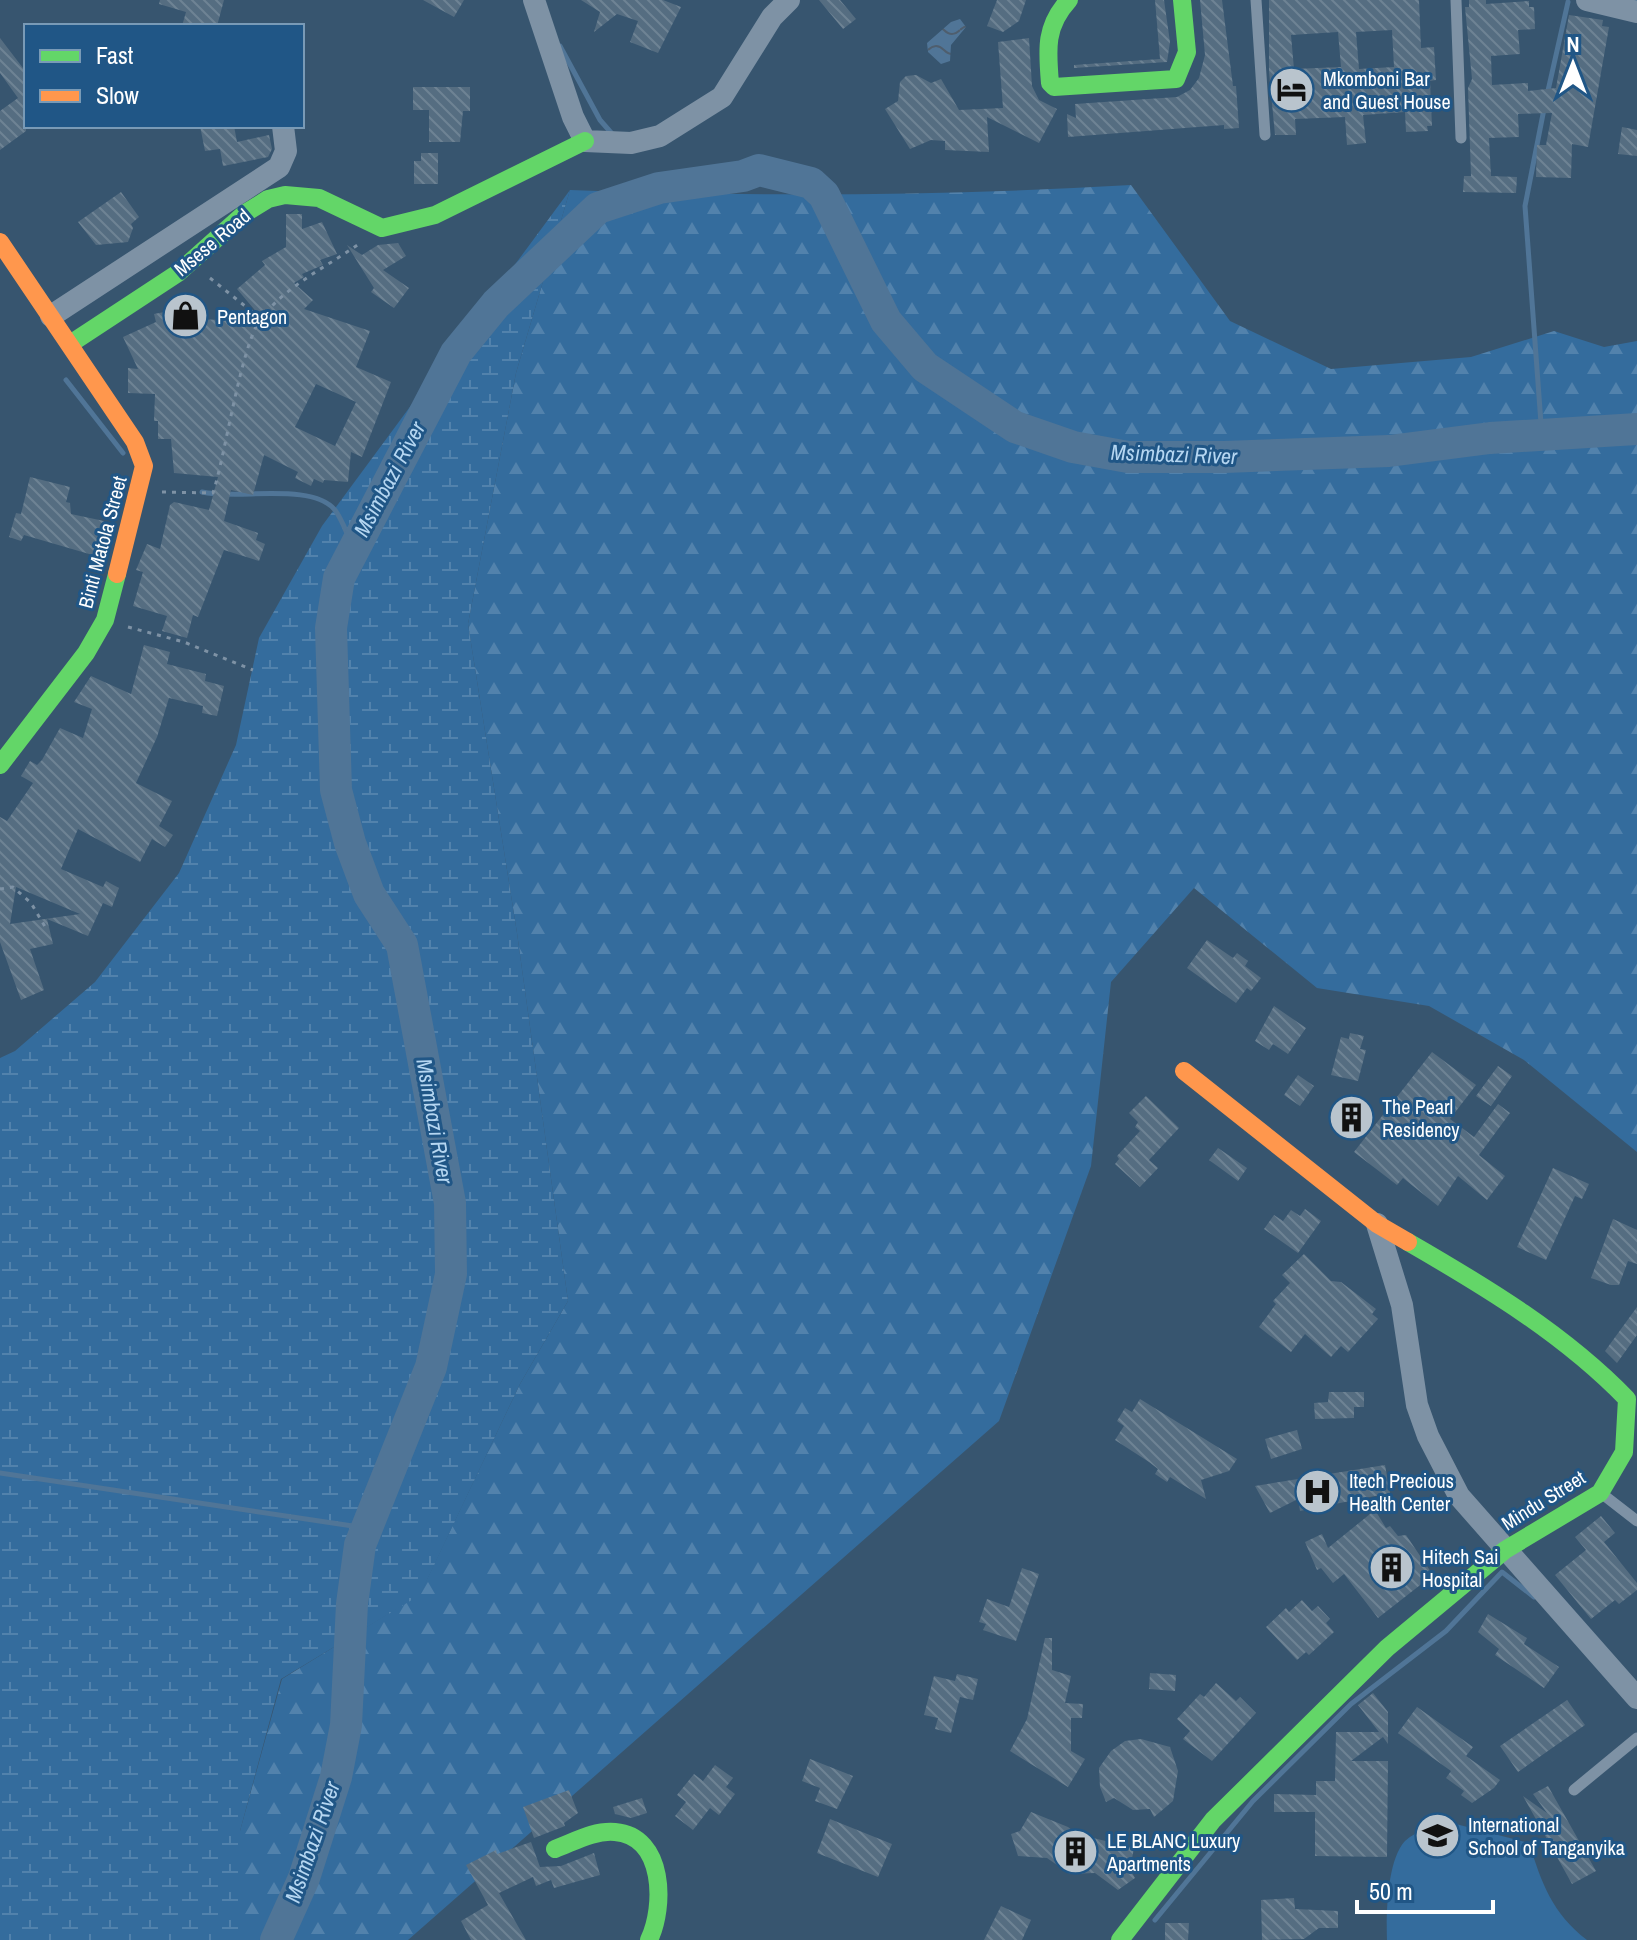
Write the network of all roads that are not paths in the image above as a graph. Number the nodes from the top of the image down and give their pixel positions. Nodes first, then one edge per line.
1 (534, 0) edge
2 (789, 0) edge
3 (1069, 0) edge
4 (1182, 0) edge
5 (1256, 0) edge
6 (1456, 0) edge
7 (1587, 0) edge
8 (1637, 12) edge
9 (283, 128) edge
10 (1265, 135) dead end
11 (1461, 138) dead end
12 (585, 141) junction
13 (0, 242) edge
14 (51, 316) junction
15 (70, 344) junction
16 (0, 765) edge
17 (1184, 1071) dead end
18 (1377, 1224) junction
19 (1630, 1452) edge
20 (1600, 1493) junction
21 (1637, 1521) edge
22 (1505, 1550) junction
23 (1637, 1698) edge
24 (1637, 1738) edge
25 (1574, 1790) dead end
26 (555, 1849) dead end
27 (649, 1940) edge
28 (1120, 1940) edge

1 - 12 street
2 - 12 street
3 - 4 street
5 - 10 lane
6 - 11 lane
7 - 8 street
9 - 14 street
12 - 15 street, Msese Road
13 - 14 street, Binti Matola Street
14 - 15 street, Binti Matola Street
15 - 16 street, Binti Matola Street
17 - 18 street, Mindu Street
18 - 19 street, Mindu Street
18 - 22 street
19 - 20 street, Mindu Street
20 - 21 lane
20 - 22 street, Mindu Street
22 - 23 street
22 - 28 street, Mindu Street
24 - 25 lane
26 - 27 street

